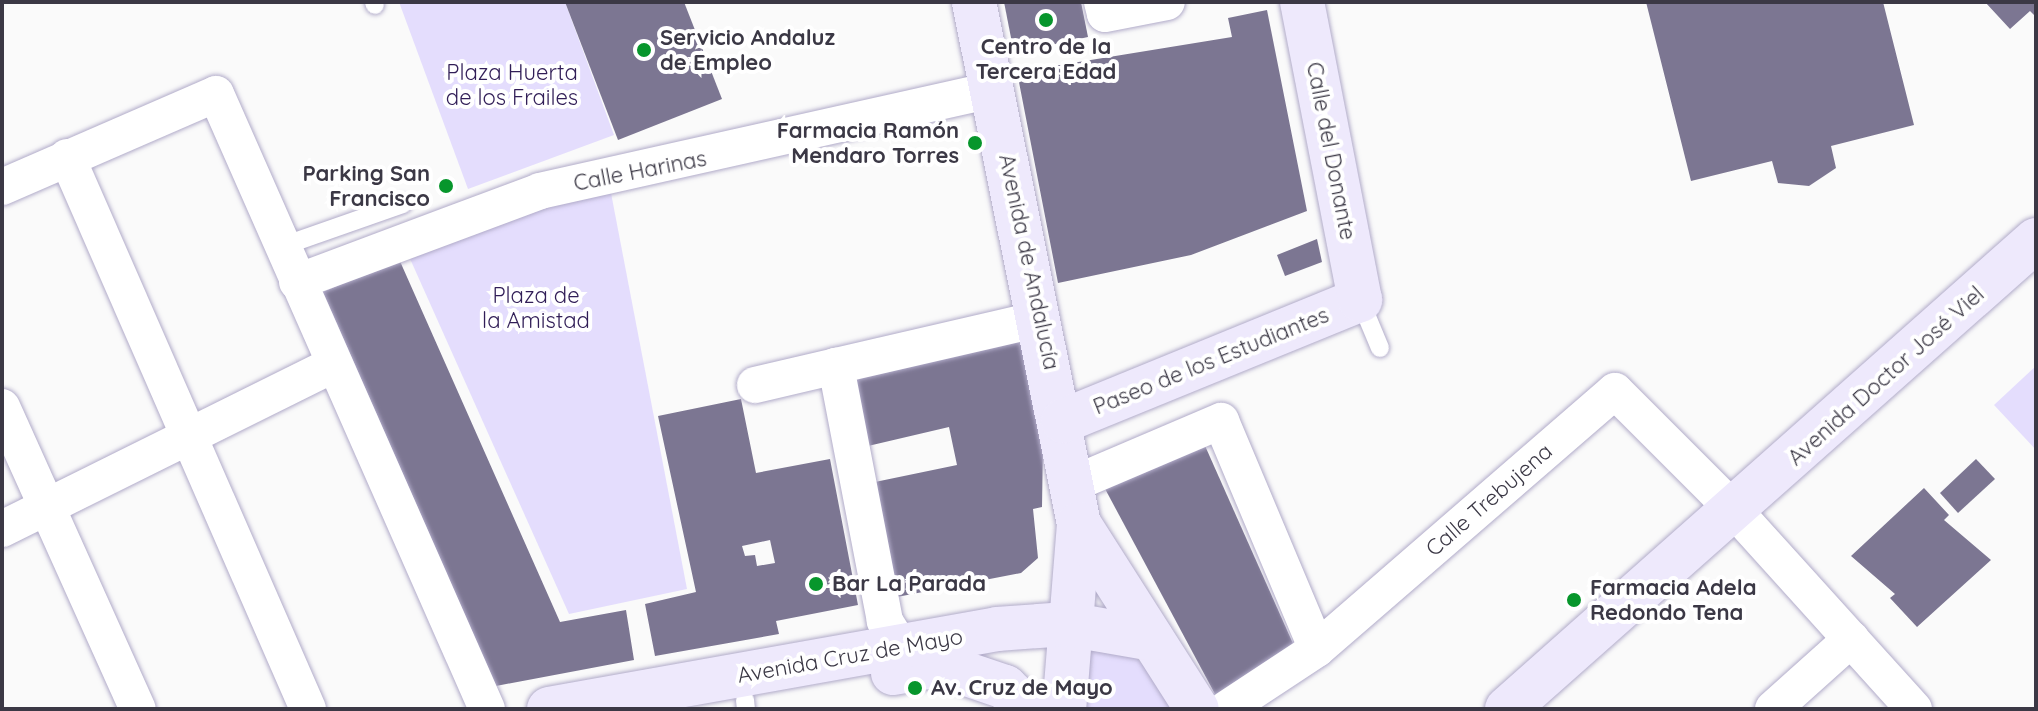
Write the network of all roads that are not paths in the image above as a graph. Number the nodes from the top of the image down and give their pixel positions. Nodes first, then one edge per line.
1 (974, 2) edge
2 (1102, 2) edge
3 (1167, 2) edge
4 (1302, 2) edge
5 (993, 90) junction
6 (67, 157) junction
7 (2, 187) edge
8 (403, 204) dead end
9 (2036, 240) edge
10 (283, 246) junction
11 (297, 282) junction
12 (1360, 300) junction
13 (1039, 319) junction
14 (1380, 348) dead end
15 (334, 364) junction
16 (836, 366) junction
17 (755, 385) dead end
18 (2, 407) edge
19 (1063, 421) junction
20 (189, 432) junction
21 (46, 504) junction
22 (1076, 504) junction
23 (1735, 511) junction
24 (2, 529) edge
25 (1067, 624) junction
26 (1152, 639) junction
27 (1851, 639) junction
28 (901, 647) junction
29 (1317, 649) junction
30 (746, 705) edge
31 (138, 709) edge
32 (308, 709) edge
33 (487, 709) edge
34 (549, 709) edge
35 (694, 709) edge
36 (1029, 709) edge
37 (1064, 709) edge
38 (1197, 709) edge
39 (1226, 709) edge
40 (1507, 709) edge
41 (1773, 709) edge
42 (1914, 709) edge

1 - 5 street, Avenida de Andalucía
2 - 3 street
4 - 12 street, Calle del Donante
5 - 11 street, Calle Harinas
5 - 13 street, Avenida de Andalucía
6 - 7 street
6 - 10 street
6 - 20 street
8 - 10 lane
9 - 23 street, Avenida Doctor José Viel
10 - 11 street
11 - 15 street
12 - 14 lane
12 - 19 street, Paseo de los Estudiantes
13 - 16 street
13 - 19 street, Avenida de Andalucía
15 - 20 street
15 - 33 street
16 - 17 street
16 - 28 street
18 - 21 street
19 - 22 street, Avenida de Andalucía
20 - 21 street
20 - 32 street
21 - 24 street
21 - 31 street
22 - 25 street, Avenida de Andalucía
22 - 26 street, Avenida de Andalucía
22 - 29 street
23 - 27 street
23 - 29 street, Calle Trebujena
23 - 40 street, Avenida Doctor José Viel
25 - 26 street, Avenida Cruz de Mayo
25 - 28 street, Avenida Cruz de Mayo
25 - 37 street, Avenida de Andalucía
26 - 38 street, Avenida de Andalucía
27 - 41 street
27 - 42 street
28 - 34 street, Avenida Cruz de Mayo
29 - 39 street, Calle Trebujena
30 - 35 street, Avenida Cruz de Mayo
30 - 36 street, Avenida Cruz de Mayo

